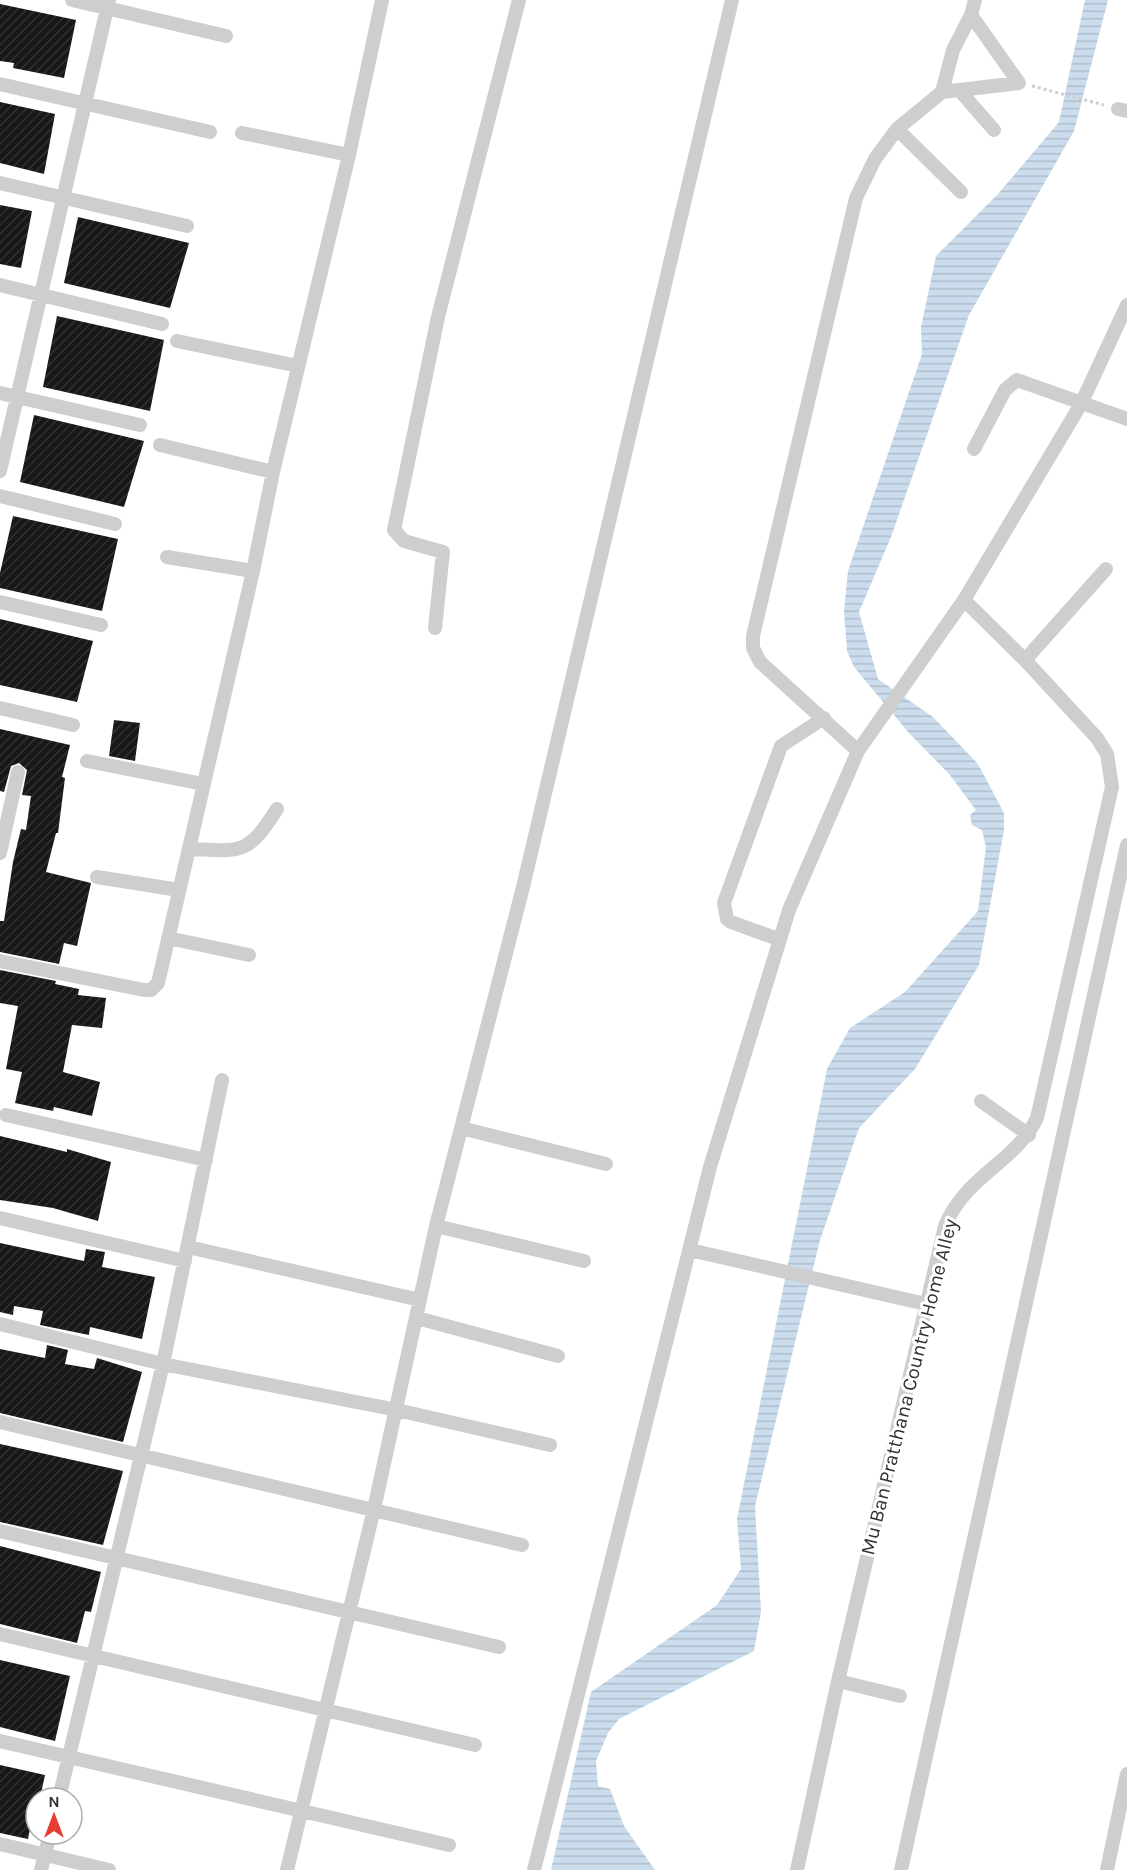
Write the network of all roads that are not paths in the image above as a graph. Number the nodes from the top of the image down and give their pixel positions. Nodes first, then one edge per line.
1 (72, 0) edge
2 (382, 0) edge
3 (519, 0) edge
4 (732, 0) edge
5 (975, 0) edge
6 (108, 4) edge
7 (971, 15) junction
8 (226, 36) dead end
9 (0, 84) edge
10 (960, 91) junction
11 (942, 92) junction
12 (86, 104) junction
13 (897, 129) junction
14 (994, 130) dead end
15 (210, 132) dead end
16 (242, 133) dead end
17 (349, 155) junction
18 (0, 183) edge
19 (961, 192) dead end
20 (64, 198) junction
21 (187, 226) dead end
22 (0, 285) edge
23 (42, 294) junction
24 (1127, 305) edge
25 (162, 324) dead end
26 (177, 341) dead end
27 (298, 366) junction
28 (0, 393) edge
29 (18, 397) junction
30 (1081, 404) junction
31 (1127, 418) edge
32 (140, 425) dead end
33 (160, 445) dead end
34 (974, 449) dead end
35 (0, 471) edge
36 (273, 472) junction
37 (0, 496) edge
38 (115, 524) dead end
39 (167, 557) dead end
40 (1106, 569) dead end
41 (253, 571) junction
42 (964, 600) junction
43 (0, 602) edge
44 (101, 625) dead end
45 (435, 628) dead end
46 (1025, 660) junction
47 (0, 708) edge
48 (824, 718) junction
49 (73, 726) dead end
50 (858, 751) junction
51 (87, 761) dead end
52 (18, 772) dead end
53 (203, 784) junction
54 (277, 809) dead end
55 (1127, 845) edge
56 (189, 849) junction
57 (0, 853) edge
58 (97, 877) dead end
59 (179, 890) junction
60 (168, 938) junction
61 (778, 939) junction
62 (249, 955) dead end
63 (0, 960) edge
64 (222, 1080) dead end
65 (981, 1101) dead end
66 (6, 1115) dead end
67 (461, 1128) junction
68 (1029, 1135) junction
69 (206, 1160) junction
70 (606, 1164) dead end
71 (0, 1218) edge
72 (436, 1226) junction
73 (188, 1247) junction
74 (690, 1250) junction
75 (185, 1261) junction
76 (584, 1261) dead end
77 (420, 1300) junction
78 (926, 1304) junction
79 (417, 1318) junction
80 (0, 1324) edge
81 (558, 1356) dead end
82 (163, 1364) junction
83 (397, 1410) junction
84 (0, 1422) edge
85 (550, 1445) dead end
86 (141, 1455) junction
87 (374, 1509) junction
88 (0, 1531) edge
89 (522, 1545) dead end
90 (118, 1558) junction
91 (350, 1612) junction
92 (0, 1634) edge
93 (499, 1647) dead end
94 (92, 1656) junction
95 (838, 1681) junction
96 (900, 1696) dead end
97 (326, 1712) junction
98 (0, 1741) edge
99 (475, 1745) dead end
100 (69, 1757) junction
101 (1127, 1774) edge
102 (62, 1786) edge
103 (302, 1811) junction
104 (0, 1844) edge
105 (449, 1845) dead end
106 (47, 1846) edge
107 (45, 1855) junction
108 (41, 1870) edge
109 (109, 1870) edge
110 (287, 1870) edge
111 (534, 1870) edge
112 (796, 1870) edge
113 (901, 1870) edge
114 (1107, 1870) edge

1 - 6 street
2 - 17 street
3 - 45 street
4 - 67 street
5 - 7 street
6 - 8 street
6 - 12 street
7 - 10 street
7 - 11 street
9 - 12 street
10 - 11 street
10 - 14 street
11 - 13 street
12 - 15 street
12 - 20 street
13 - 19 street
13 - 48 street
16 - 17 street
17 - 27 street
18 - 20 street
20 - 21 street
20 - 23 street
22 - 23 street
23 - 25 street
23 - 29 street
24 - 30 street
26 - 27 street
27 - 36 street
28 - 29 street
29 - 32 street
29 - 35 street
30 - 31 street
30 - 34 street
30 - 42 street
33 - 36 street
36 - 41 street
37 - 38 street
39 - 41 street
40 - 46 street
41 - 53 street
42 - 46 street, Mu Ban Pratthana Country Home Alley
42 - 50 street
43 - 44 street
46 - 68 street, Mu Ban Pratthana Country Home Alley
47 - 49 street
48 - 50 street
48 - 61 street
50 - 61 street
51 - 53 street
52 - 57 street
53 - 56 street
54 - 56 street
55 - 113 street
56 - 59 street
58 - 59 street
59 - 60 street
60 - 62 street
60 - 63 street
61 - 74 street
64 - 69 street
65 - 68 street
66 - 69 street
67 - 70 street
67 - 72 street
68 - 78 street, Mu Ban Pratthana Country Home Alley
69 - 73 street
71 - 75 street
72 - 76 street
72 - 77 street
73 - 75 street
73 - 77 street
74 - 78 street
74 - 111 street
75 - 82 street
77 - 79 street
78 - 95 street, Mu Ban Pratthana Country Home Alley
79 - 81 street
79 - 83 street
80 - 82 street
82 - 83 street
82 - 86 street
83 - 85 street
83 - 87 street
84 - 86 street
86 - 87 street
86 - 90 street
87 - 89 street
87 - 91 street
88 - 90 street
90 - 91 street
90 - 94 street
91 - 93 street
91 - 97 street
92 - 94 street
94 - 97 street
94 - 100 street
95 - 96 street
95 - 112 street, Mu Ban Pratthana Country Home Alley
97 - 99 street
97 - 103 street
98 - 100 street
100 - 102 street
100 - 103 street
101 - 114 street
103 - 105 street
103 - 110 street
104 - 107 street
106 - 107 street
107 - 108 street
107 - 109 street

